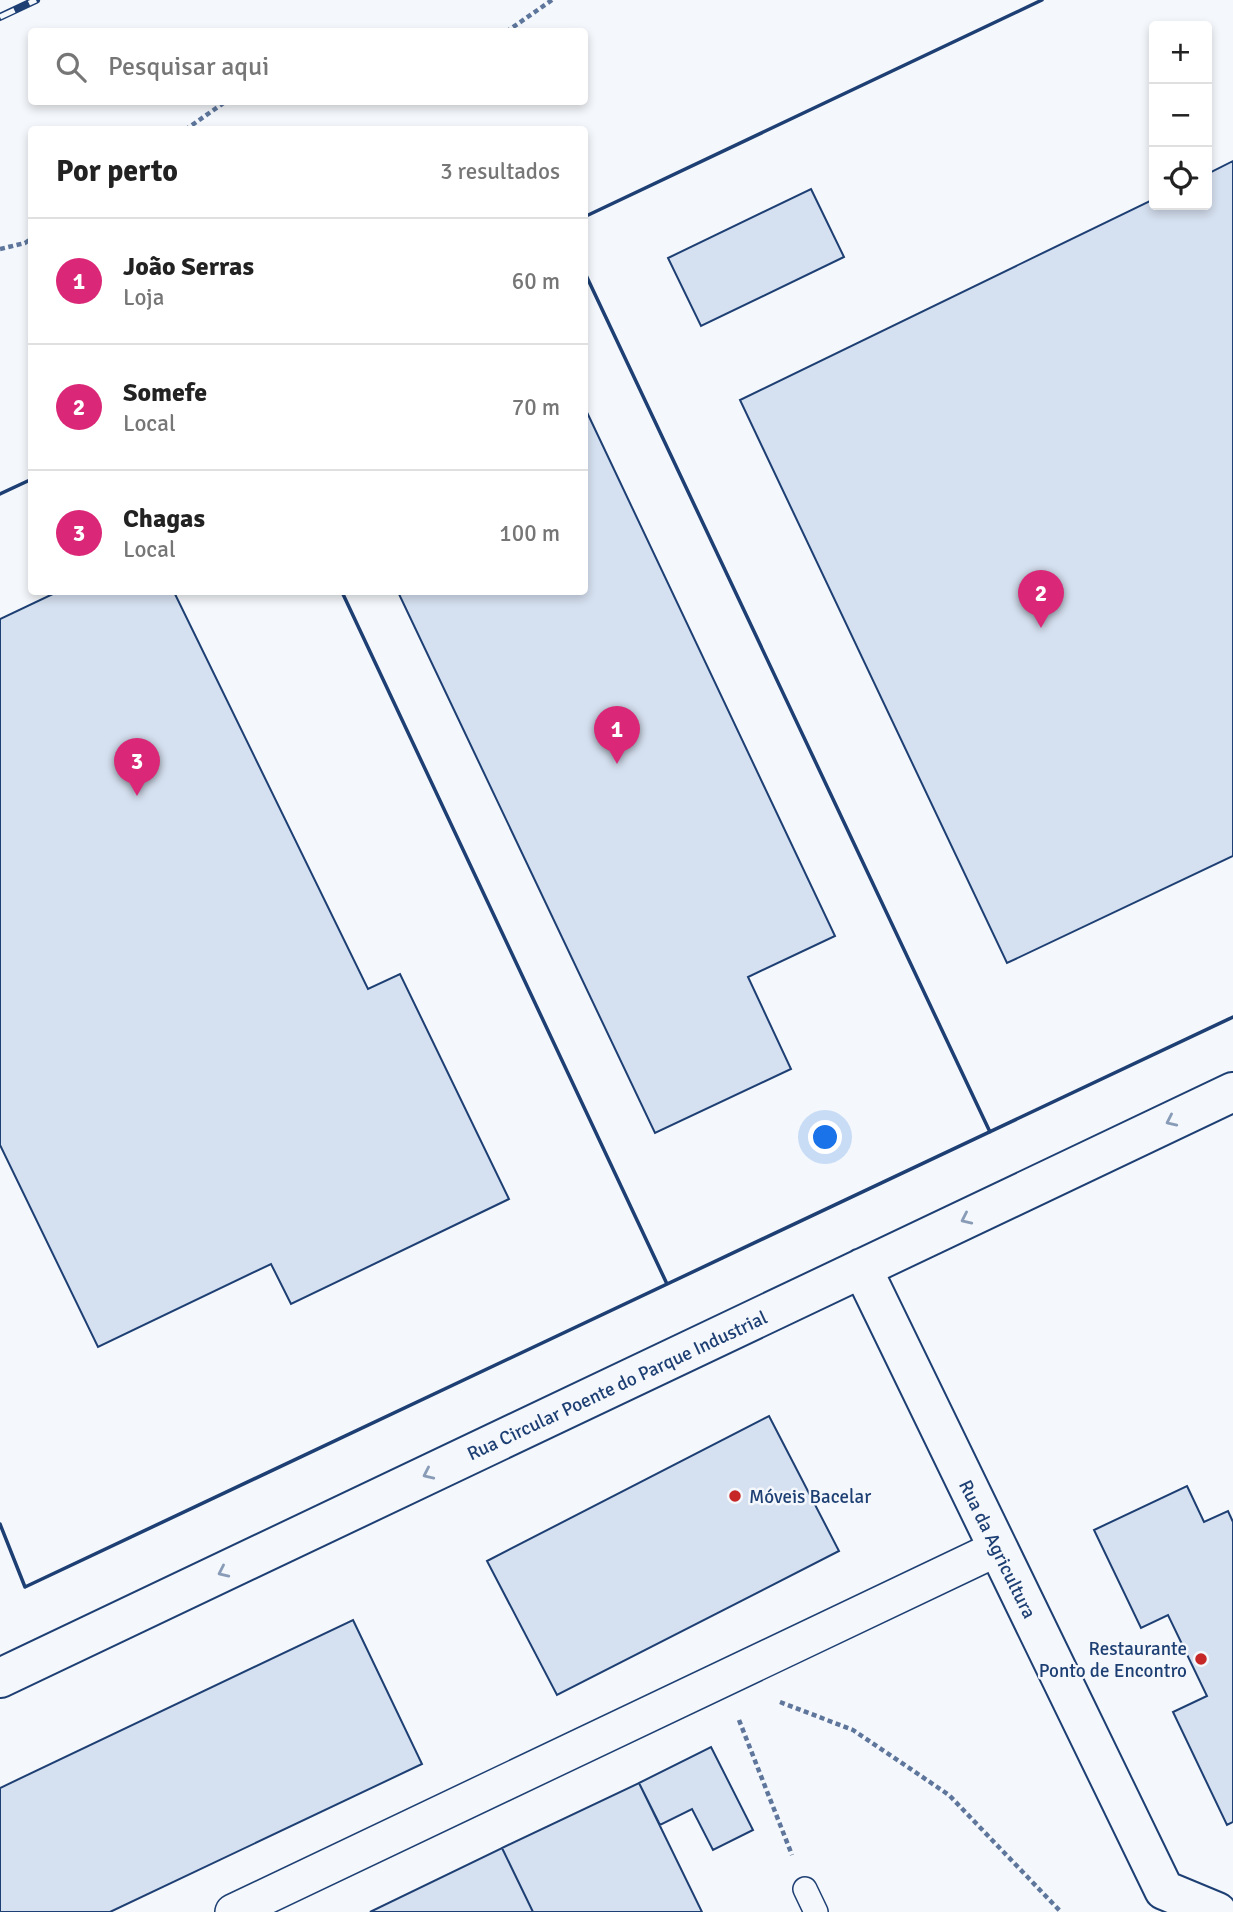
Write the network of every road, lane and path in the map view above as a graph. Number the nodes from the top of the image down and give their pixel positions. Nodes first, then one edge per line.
1 (552, 0) edge
2 (512, 28) edge
3 (221, 105) edge
4 (191, 126) edge
5 (28, 241) edge
6 (0, 249) edge
7 (1233, 1092) edge
8 (862, 1268) junction
9 (998, 1548) junction
10 (0, 1678) edge
11 (723, 1680) junction
12 (806, 1889) joint
13 (233, 1912) edge
14 (816, 1912) edge
15 (1061, 1912) edge
16 (1217, 1912) edge

1 - 2 path
3 - 4 path
5 - 6 path
7 -> 8 street, Rua Circular Poente do Parque Industrial
8 - 9 street, Rua da Agricultura
8 -> 10 street, Rua Circular Poente do Parque Industrial
9 - 11 street
9 - 16 street, Rua da Agricultura
11 - 12 path
11 - 13 street
11 - 15 path
12 - 14 lane

